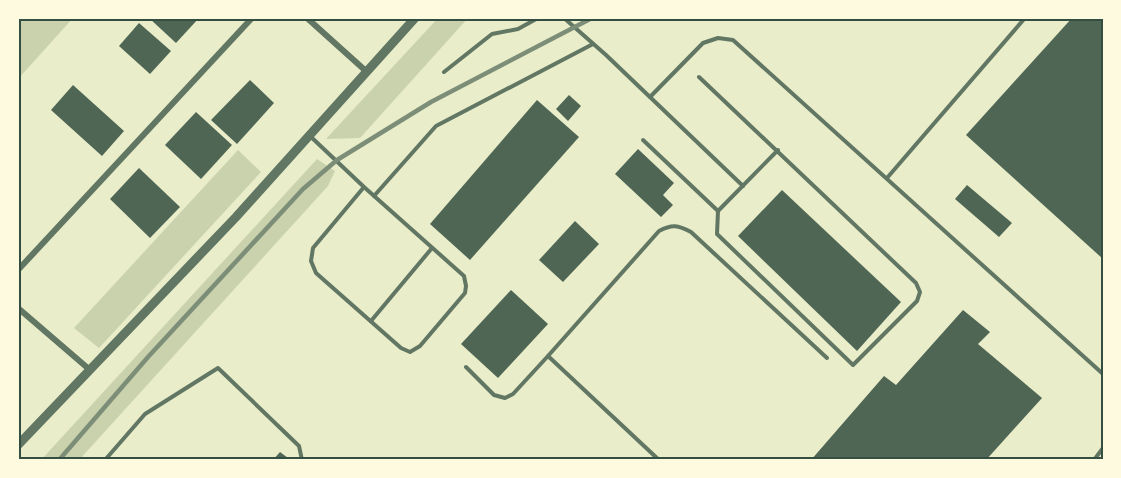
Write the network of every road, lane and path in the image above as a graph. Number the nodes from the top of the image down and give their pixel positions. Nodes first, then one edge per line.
1 (252, 18) edge
2 (307, 18) edge
3 (416, 18) edge
4 (538, 18) edge
5 (564, 18) edge
6 (1024, 18) edge
7 (593, 44) junction
8 (367, 72) junction
9 (444, 72) dead end
10 (699, 77) dead end
11 (650, 97) junction
12 (310, 135) junction
13 (644, 140) dead end
14 (778, 150) junction
15 (887, 178) junction
16 (743, 186) junction
17 (364, 187) junction
18 (374, 196) junction
19 (718, 211) junction
20 (432, 248) junction
21 (18, 270) edge
22 (18, 308) edge
23 (371, 321) junction
24 (548, 356) junction
25 (826, 358) dead end
26 (466, 367) dead end
27 (90, 370) junction
28 (1103, 374) edge
29 (18, 446) edge
30 (1103, 448) edge
31 (105, 460) edge
32 (302, 460) edge
33 (659, 460) edge
34 (1094, 460) edge

1 - 21 street
2 - 8 street
3 - 8 street
4 - 9 lane
5 - 7 lane
6 - 15 lane
7 - 11 lane
7 - 18 lane
8 - 12 street
10 - 14 lane
11 - 15 lane
11 - 16 lane
12 - 17 lane
12 - 27 street
13 - 19 lane
14 - 16 lane
14 - 19 lane
15 - 28 lane
16 - 19 lane
17 - 18 lane
17 - 23 lane
18 - 20 lane
20 - 23 lane
20 - 23 lane
22 - 27 street
24 - 25 lane
24 - 26 lane
24 - 33 lane
27 - 29 street
30 - 34 lane
31 - 32 lane

